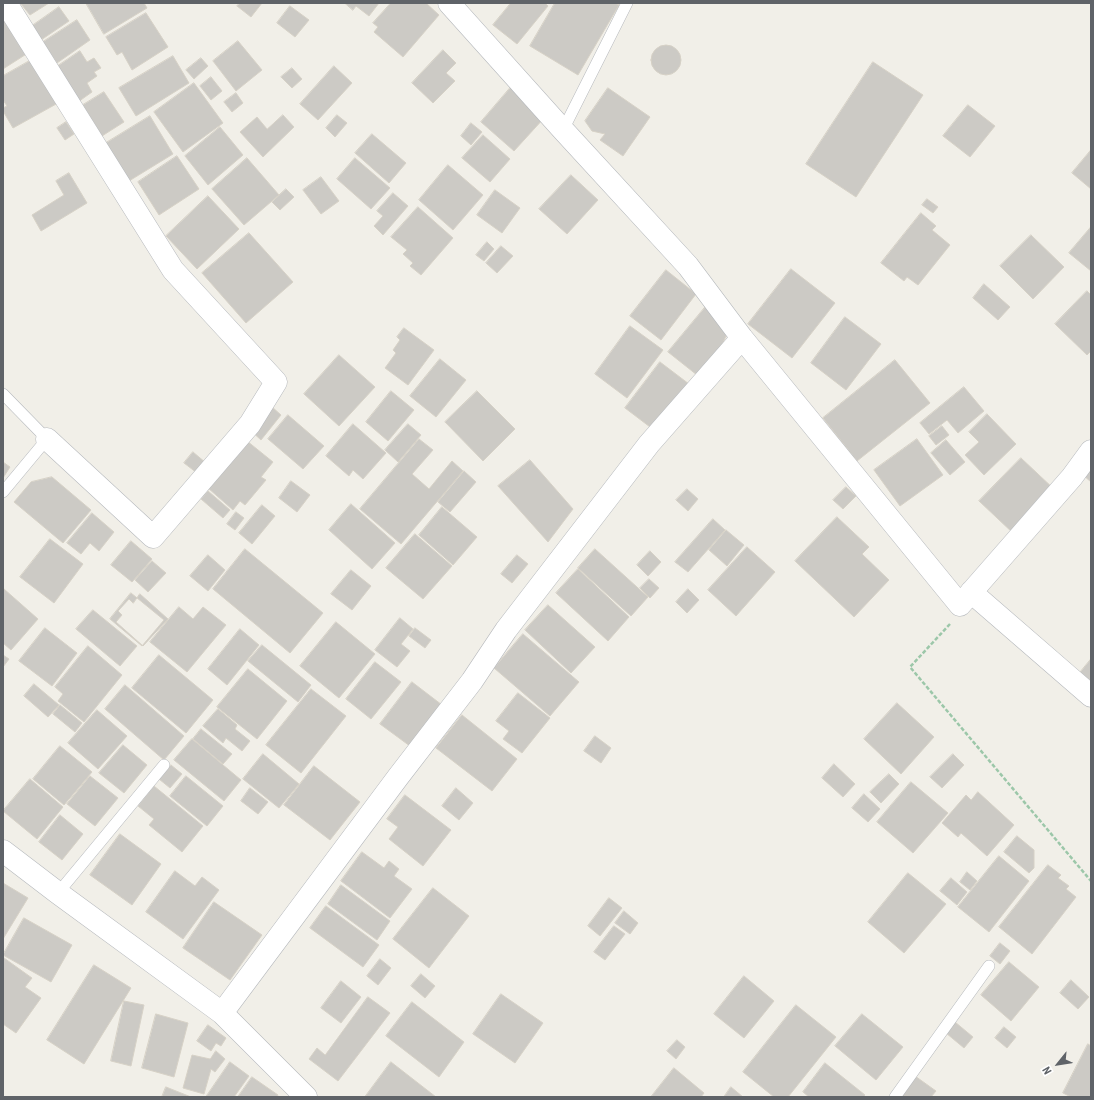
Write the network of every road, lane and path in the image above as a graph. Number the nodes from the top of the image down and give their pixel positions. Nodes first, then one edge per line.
1 (6, 3) edge
2 (449, 3) edge
3 (628, 3) edge
4 (563, 130) junction
5 (742, 338) junction
6 (3, 394) edge
7 (47, 440) junction
8 (1091, 451) edge
9 (3, 492) edge
10 (966, 598) junction
11 (1091, 696) edge
12 (164, 765) dead end
13 (3, 851) edge
14 (1091, 881) edge
15 (58, 893) junction
16 (989, 966) dead end
17 (222, 1013) junction
18 (306, 1097) edge
19 (895, 1097) edge

1 - 7 street
2 - 4 street
3 - 4 lane
4 - 5 street
5 - 10 street
5 - 17 street
6 - 7 lane
7 - 9 lane
8 - 10 street
10 - 11 street
10 - 14 path
12 - 15 lane
13 - 15 street
15 - 17 street
16 - 19 lane
17 - 18 street

